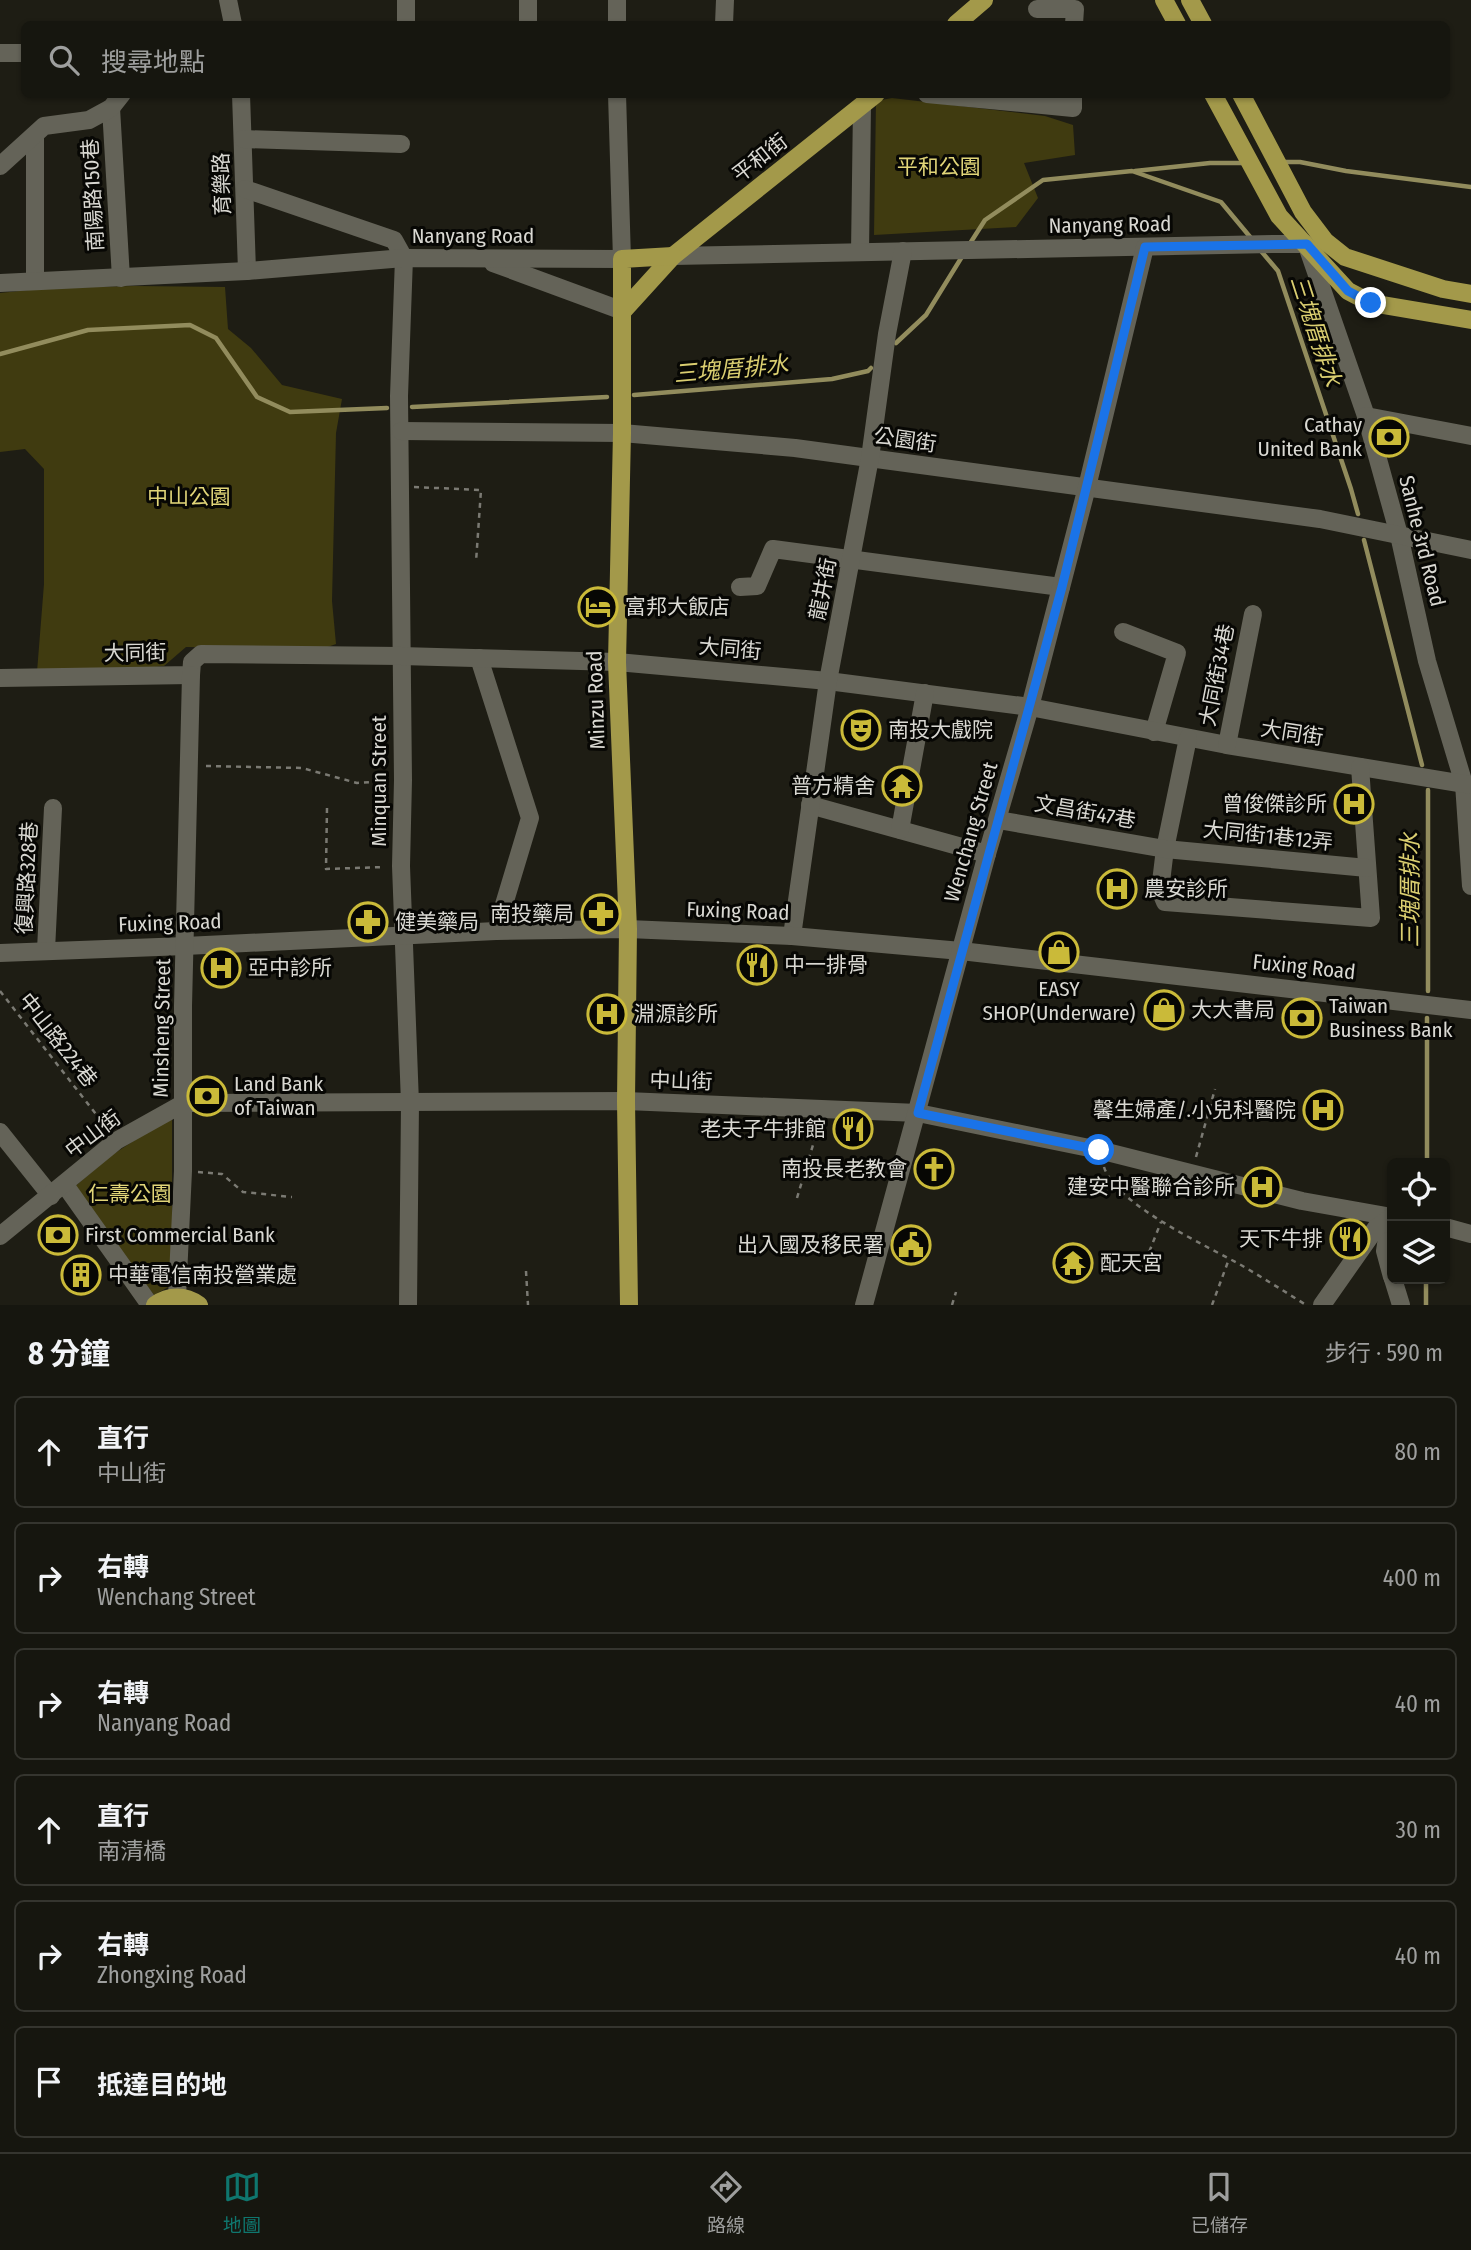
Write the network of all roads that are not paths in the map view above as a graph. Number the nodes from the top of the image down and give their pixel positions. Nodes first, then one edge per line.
1 (228, 0) edge
2 (406, 0) edge
3 (528, 0) edge
4 (617, 0) edge
5 (724, 0) edge
6 (984, 0) edge
7 (1164, 0) edge
8 (1190, 0) edge
9 (1037, 9) dead end
10 (232, 21) edge
11 (406, 21) edge
12 (528, 21) edge
13 (617, 21) edge
14 (724, 21) edge
15 (960, 21) edge
16 (1074, 21) edge
17 (1175, 21) edge
18 (1201, 21) edge
19 (0, 52) edge
20 (21, 53) edge
21 (241, 98) edge
22 (617, 98) edge
23 (871, 98) edge
24 (969, 98) edge
25 (1073, 98) edge
26 (1215, 98) edge
27 (1243, 98) edge
28 (117, 101) edge
29 (862, 106) junction
30 (34, 135) junction
31 (243, 139) junction
32 (401, 144) dead end
33 (0, 166) edge
34 (245, 189) junction
35 (1303, 212) junction
36 (1307, 244) junction
37 (1145, 247) junction
38 (903, 251) junction
39 (860, 252) junction
40 (673, 256) junction
41 (1345, 257) junction
42 (404, 258) junction
43 (480, 258) junction
44 (622, 259) junction
45 (247, 271) junction
46 (121, 278) junction
47 (35, 281) junction
48 (0, 283) edge
49 (1443, 289) junction
50 (1471, 294) edge
51 (623, 311) junction
52 (1438, 315) junction
53 (1471, 320) edge
54 (1366, 416) junction
55 (401, 431) junction
56 (622, 433) junction
57 (1471, 436) edge
58 (870, 458) junction
59 (1087, 487) junction
60 (1399, 535) junction
61 (1471, 550) edge
62 (852, 559) junction
63 (740, 587) dead end
64 (1062, 587) junction
65 (1252, 614) dead end
66 (1123, 632) dead end
67 (401, 656) junction
68 (479, 658) junction
69 (617, 662) junction
70 (191, 675) junction
71 (0, 678) edge
72 (828, 681) junction
73 (925, 693) junction
74 (1030, 707) junction
75 (1154, 732) junction
76 (1188, 738) junction
77 (1227, 745) junction
78 (1360, 767) junction
79 (1467, 784) edge
80 (810, 805) junction
81 (53, 808) dead end
82 (998, 820) junction
83 (900, 830) junction
84 (1165, 849) junction
85 (987, 854) junction
86 (1367, 868) junction
87 (1471, 886) edge
88 (628, 929) junction
89 (496, 931) junction
90 (404, 936) junction
91 (792, 936) junction
92 (185, 946) junction
93 (46, 950) junction
94 (961, 951) junction
95 (0, 953) edge
96 (1471, 1010) edge
97 (626, 1101) junction
98 (184, 1103) junction
99 (410, 1103) junction
100 (918, 1113) junction
101 (0, 1132) edge
102 (58, 1190) junction
103 (1387, 1217) edge
104 (1387, 1221) edge
105 (1450, 1229) edge
106 (1471, 1234) edge
107 (0, 1236) edge
108 (1387, 1242) edge
109 (1387, 1259) edge
110 (1394, 1284) edge
111 (177, 1297) junction
112 (153, 1305) edge
113 (199, 1305) edge
114 (408, 1305) edge
115 (629, 1305) edge
116 (864, 1305) edge
117 (1322, 1305) edge
118 (1401, 1305) edge

1 - 10 street
2 - 11 street
3 - 12 street
4 - 13 street
5 - 14 street
6 - 15 main road
7 - 17 main road
8 - 18 main road
9 - 16 street
19 - 20 street
21 - 31 street, 育樂路
22 - 44 street, Minzu Road
23 - 29 main road, 平和街
24 - 25 street
26 - 36 main road
27 - 35 main road
28 - 30 street
28 - 46 street, 南陽路150巷
29 - 39 street
29 - 40 main road, 平和街
30 - 33 street
30 - 47 street
31 - 32 street
31 - 34 street, 育樂路
34 - 42 street
34 - 45 street, 育樂路
35 - 36 street, Sanhe 3rd Road
35 - 41 main road
36 - 37 street, Nanyang Road
36 - 41 street
36 - 52 main road
36 - 54 street, Sanhe 3rd Road
37 - 38 street, Nanyang Road
37 - 59 street, Wenchang Street
38 - 39 street, Nanyang Road
38 - 58 street, 龍井街
39 - 40 street, Nanyang Road
40 - 44 main road, Nanyang Road
40 - 51 main road, 平和街
41 - 49 main road
42 - 43 street, Nanyang Road
42 - 45 street, Nanyang Road
42 - 55 street, Minquan Street
43 - 44 street, Nanyang Road
43 - 51 street
44 - 51 main road, Minzu Road
45 - 46 street, Nanyang Road
46 - 47 street, Nanyang Road
47 - 48 street, Nanyang Road
49 - 50 main road
49 - 52 main road
51 - 56 main road, Minzu Road
52 - 53 main road
54 - 57 street
54 - 60 street, Sanhe 3rd Road
55 - 56 street, 公園街
55 - 67 street, Minquan Street
56 - 58 street, 公園街
56 - 69 main road, Minzu Road
58 - 59 street, 公園街
58 - 62 street, 龍井街
59 - 60 street, 公園街
59 - 64 street, Wenchang Street
60 - 61 street, 公園街
60 - 79 street, Sanhe 3rd Road
62 - 63 street
62 - 64 street
62 - 72 street, 龍井街
64 - 74 street, Wenchang Street
65 - 77 street, 大同街34巷
66 - 75 street
67 - 68 street, 大同街
67 - 70 street, 大同街
67 - 90 street, Minquan Street
68 - 69 street, 大同街
68 - 89 street
69 - 72 street, 大同街
69 - 88 main road, Minzu Road
70 - 71 street, 大同街
70 - 92 street, Minsheng Street
72 - 73 street, 大同街
72 - 80 street, 龍井街
73 - 74 street, 大同街
73 - 83 street
74 - 75 street, 大同街
74 - 82 street, Wenchang Street
75 - 76 street, 大同街
76 - 77 street, 大同街
76 - 84 street
77 - 78 street, 大同街
78 - 79 street, 大同街
78 - 86 street
79 - 87 street, Sanhe 3rd Road
80 - 83 street
80 - 91 street, 龍井街
81 - 93 street, 復興路328巷
82 - 84 street, 文昌街47巷
82 - 85 street, Wenchang Street
83 - 85 street
84 - 86 street, 大同街1巷12弄
84 - 86 street
85 - 94 street, Wenchang Street
88 - 89 street, Fuxing Road
88 - 91 street, Fuxing Road
88 - 97 main road, Minzu Road
89 - 90 street, Fuxing Road
90 - 92 street, Fuxing Road
90 - 99 street, Minquan Street
91 - 94 street, Fuxing Road
92 - 93 street, Fuxing Road
92 - 98 street, Minsheng Street
93 - 95 street, Fuxing Road
94 - 96 street, Fuxing Road
94 - 100 street, Wenchang Street
97 - 99 street, 中山街
97 - 100 street, 中山街
97 - 115 main road, Minzu Road
98 - 99 street, 中山街
98 - 102 street, 中山街
98 - 111 street, Minsheng Street
99 - 114 street, Minquan Street
100 - 103 street, 中山街
100 - 116 street, Wenchang Street
101 - 102 street
102 - 107 street, 中山街
102 - 112 street
104 - 117 street
105 - 106 street
108 - 109 street
110 - 118 street
111 - 112 main road
111 - 113 main road

